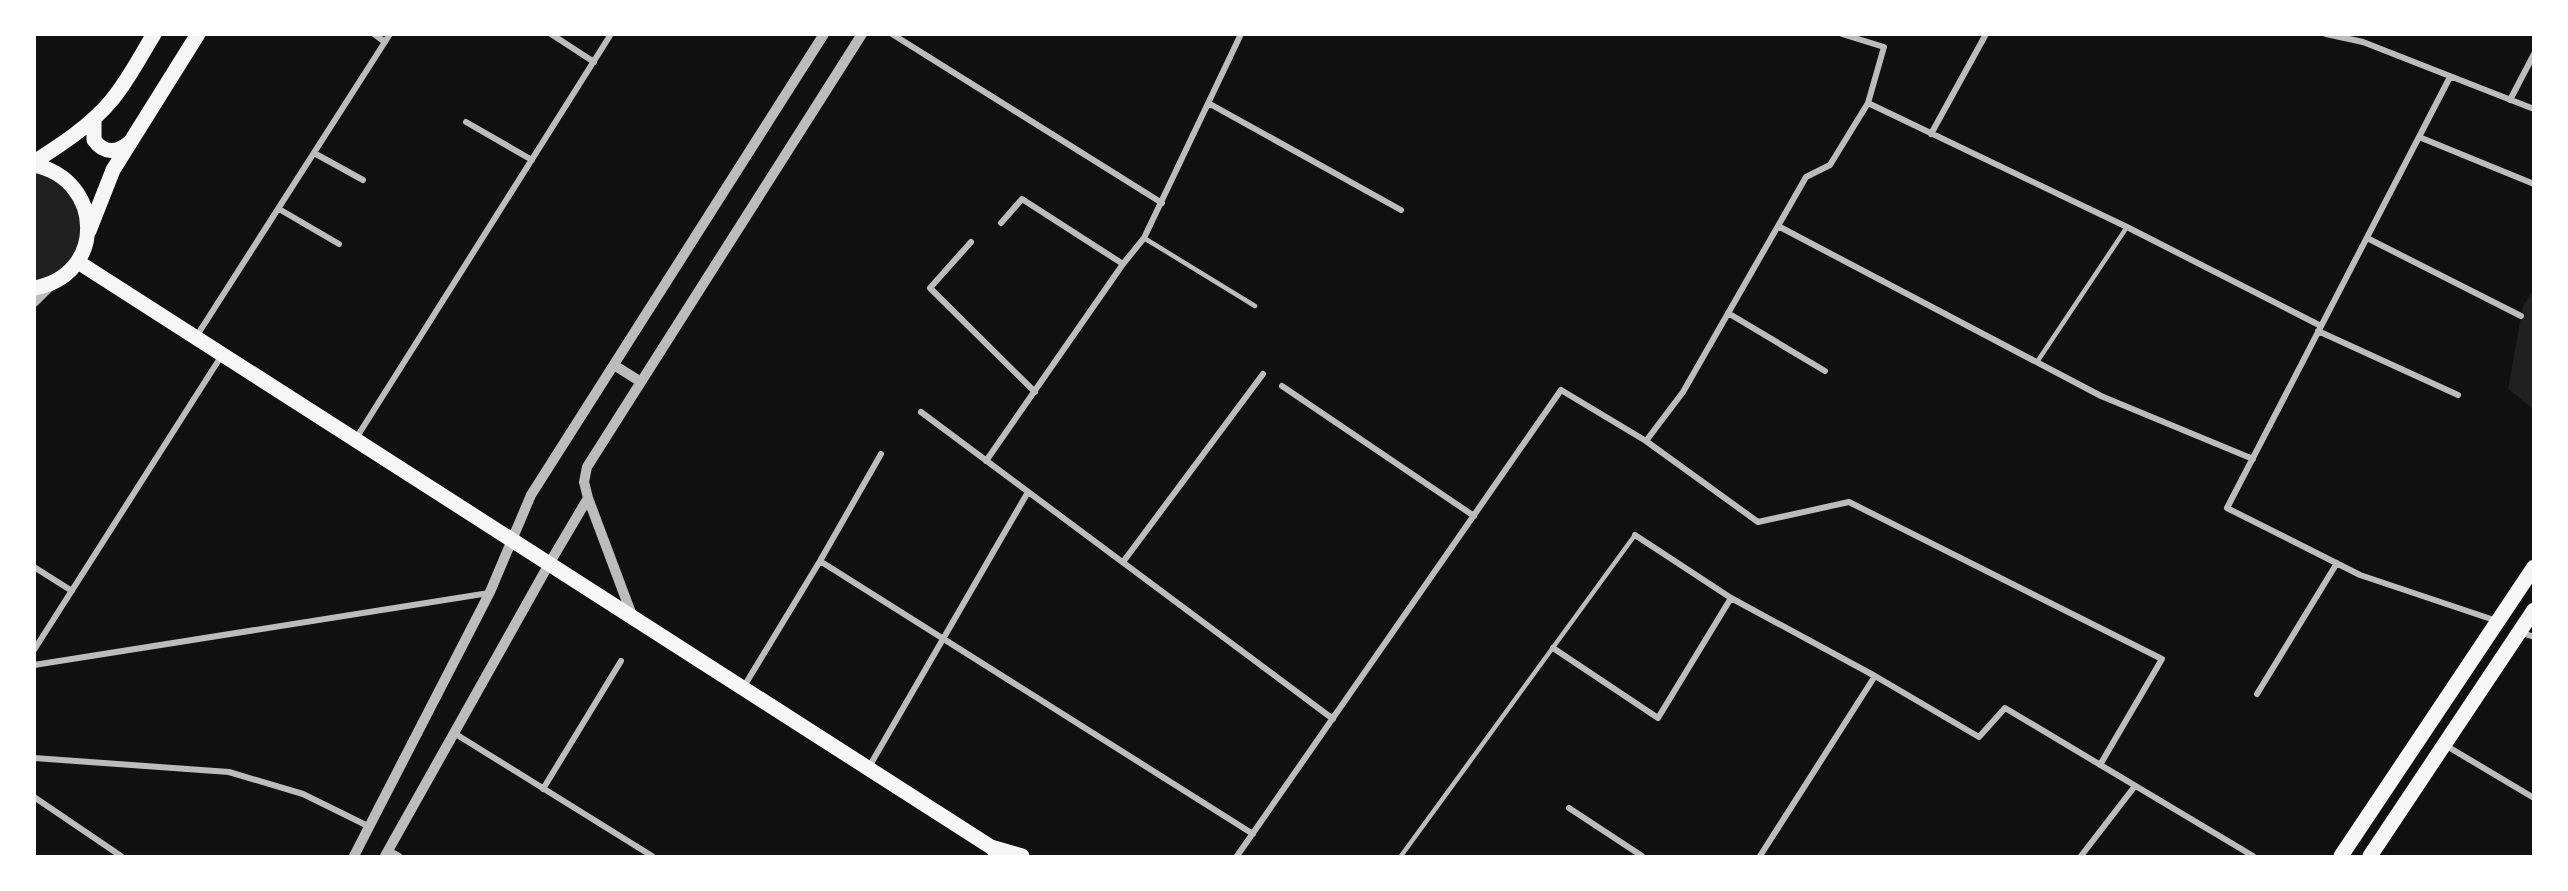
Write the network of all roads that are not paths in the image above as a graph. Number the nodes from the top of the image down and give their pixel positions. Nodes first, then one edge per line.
1 (154, 34) edge
2 (198, 34) edge
3 (374, 34) edge
4 (390, 34) edge
5 (551, 34) edge
6 (611, 34) edge
7 (824, 34) edge
8 (862, 34) edge
9 (892, 34) edge
10 (1241, 34) edge
11 (1842, 34) edge
12 (1986, 34) edge
13 (2326, 34) edge
14 (385, 42) junction
15 (2534, 54) edge
16 (594, 62) junction
17 (2450, 76) junction
18 (2510, 100) junction
19 (1869, 103) junction
20 (1210, 104) junction
21 (2534, 109) edge
22 (94, 120) junction
23 (466, 122) dead end
24 (1931, 134) junction
25 (2419, 137) junction
26 (130, 142) junction
27 (314, 153) junction
28 (532, 160) junction
29 (34, 163) edge
30 (363, 180) dead end
31 (2534, 184) edge
32 (1162, 203) junction
33 (279, 209) junction
34 (1401, 210) dead end
35 (1001, 223) dead end
36 (1778, 226) junction
37 (2127, 227) junction
38 (88, 231) junction
39 (1144, 238) junction
40 (2367, 238) junction
41 (971, 242) dead end
42 (339, 244) dead end
43 (78, 262) junction
44 (1123, 264) junction
45 (53, 283) junction
46 (34, 288) edge
47 (34, 302) edge
48 (1255, 306) dead end
49 (1728, 313) junction
50 (2521, 316) dead end
51 (2320, 329) junction
52 (196, 338) junction
53 (222, 355) junction
54 (2037, 362) junction
55 (614, 365) junction
56 (1826, 371) dead end
57 (1263, 374) dead end
58 (641, 382) junction
59 (1282, 386) dead end
60 (1035, 392) junction
61 (2458, 395) dead end
62 (921, 412) dead end
63 (355, 440) junction
64 (1646, 441) junction
65 (881, 454) dead end
66 (2253, 459) junction
67 (986, 461) junction
68 (1028, 492) junction
69 (588, 498) junction
70 (1474, 516) junction
71 (1635, 535) joint
72 (511, 540) junction
73 (820, 561) junction
74 (1123, 562) junction
75 (2337, 563) junction
76 (549, 564) junction
77 (34, 567) edge
78 (2534, 567) edge
79 (72, 591) junction
80 (490, 592) junction
81 (1731, 598) junction
82 (2534, 610) edge
83 (633, 618) junction
84 (2497, 621) junction
85 (2519, 632) junction
86 (2534, 637) edge
87 (943, 638) junction
88 (1553, 648) junction
89 (34, 650) edge
90 (621, 661) dead end
91 (34, 665) edge
92 (1875, 676) junction
93 (743, 688) junction
94 (2257, 693) dead end
95 (1333, 719) junction
96 (454, 733) junction
97 (2444, 745) junction
98 (34, 758) edge
99 (2100, 765) junction
100 (868, 769) junction
101 (2134, 786) junction
102 (543, 789) junction
103 (34, 797) edge
104 (2534, 798) edge
105 (1569, 808) dead end
106 (370, 827) junction
107 (1253, 834) junction
108 (387, 853) edge
109 (992, 853) edge
110 (121, 856) edge
111 (354, 856) edge
112 (399, 856) edge
113 (652, 856) edge
114 (1022, 856) edge
115 (1238, 856) edge
116 (1401, 856) edge
117 (1642, 856) edge
118 (1760, 856) edge
119 (2080, 856) edge
120 (2253, 856) edge
121 (2341, 856) edge
122 (2370, 856) edge

1 - 22 main road
2 - 26 main road
3 - 14 street
4 - 14 street
5 - 16 street
6 - 16 street
7 - 55 street
8 - 58 street
9 - 32 street
10 - 20 street
11 - 19 street
12 - 24 street
13 - 17 street
14 - 27 street
15 - 18 street
16 - 28 street
17 - 18 street
17 - 25 street
18 - 21 street
19 - 24 street
19 - 36 street
20 - 32 street
20 - 34 street
22 - 26 main road
22 - 29 main road
23 - 28 street
24 - 37 street
25 - 31 street
25 - 40 street
26 - 38 main road
27 - 30 street
27 - 33 street
28 - 63 street
29 - 38 main road
32 - 39 street
33 - 42 street
33 - 52 street
35 - 44 street
36 - 49 street
36 - 54 street
37 - 51 street
37 - 54 lane
38 - 43 main road
39 - 44 street
39 - 48 lane
40 - 50 street
40 - 51 street
41 - 60 street
43 - 45 main road
43 - 52 main road
44 - 60 street
45 - 46 main road
45 - 47 street
49 - 56 street
49 - 64 street
51 - 61 street
51 - 66 street
52 - 53 main road
53 - 63 main road
53 - 79 street
54 - 66 street
55 - 58 street
55 - 72 street
57 - 74 street
58 - 69 street
59 - 70 street
60 - 67 street
62 - 67 street
63 - 72 main road
64 - 70 street
64 - 99 street
65 - 73 street
66 - 75 street
67 - 68 street
68 - 74 street
68 - 87 street
69 - 76 street
69 - 83 street
70 - 95 street
71 - 81 street
71 - 88 lane
72 - 76 main road
72 - 80 street
73 - 87 street
73 - 93 street
74 - 95 street
75 - 84 street
75 - 94 street
76 - 83 main road
76 - 96 street
77 - 79 street
78 - 84 main road
79 - 89 street
80 - 91 street
80 - 106 street
81 - 88 street
81 - 92 street
82 - 85 main road
83 - 93 main road
84 - 121 main road
85 - 86 street
85 - 97 main road
87 - 100 street
87 - 107 street
88 - 116 lane
90 - 102 street
92 - 99 street
92 - 118 street
93 - 100 main road
95 - 107 street
96 - 102 street
96 - 108 street
97 - 104 street
97 - 122 main road
98 - 106 street
99 - 101 street
100 - 109 main road
101 - 119 street
101 - 120 street
102 - 113 street
103 - 110 street
105 - 117 street
106 - 111 street
107 - 115 street
108 - 112 street
109 - 114 main road

